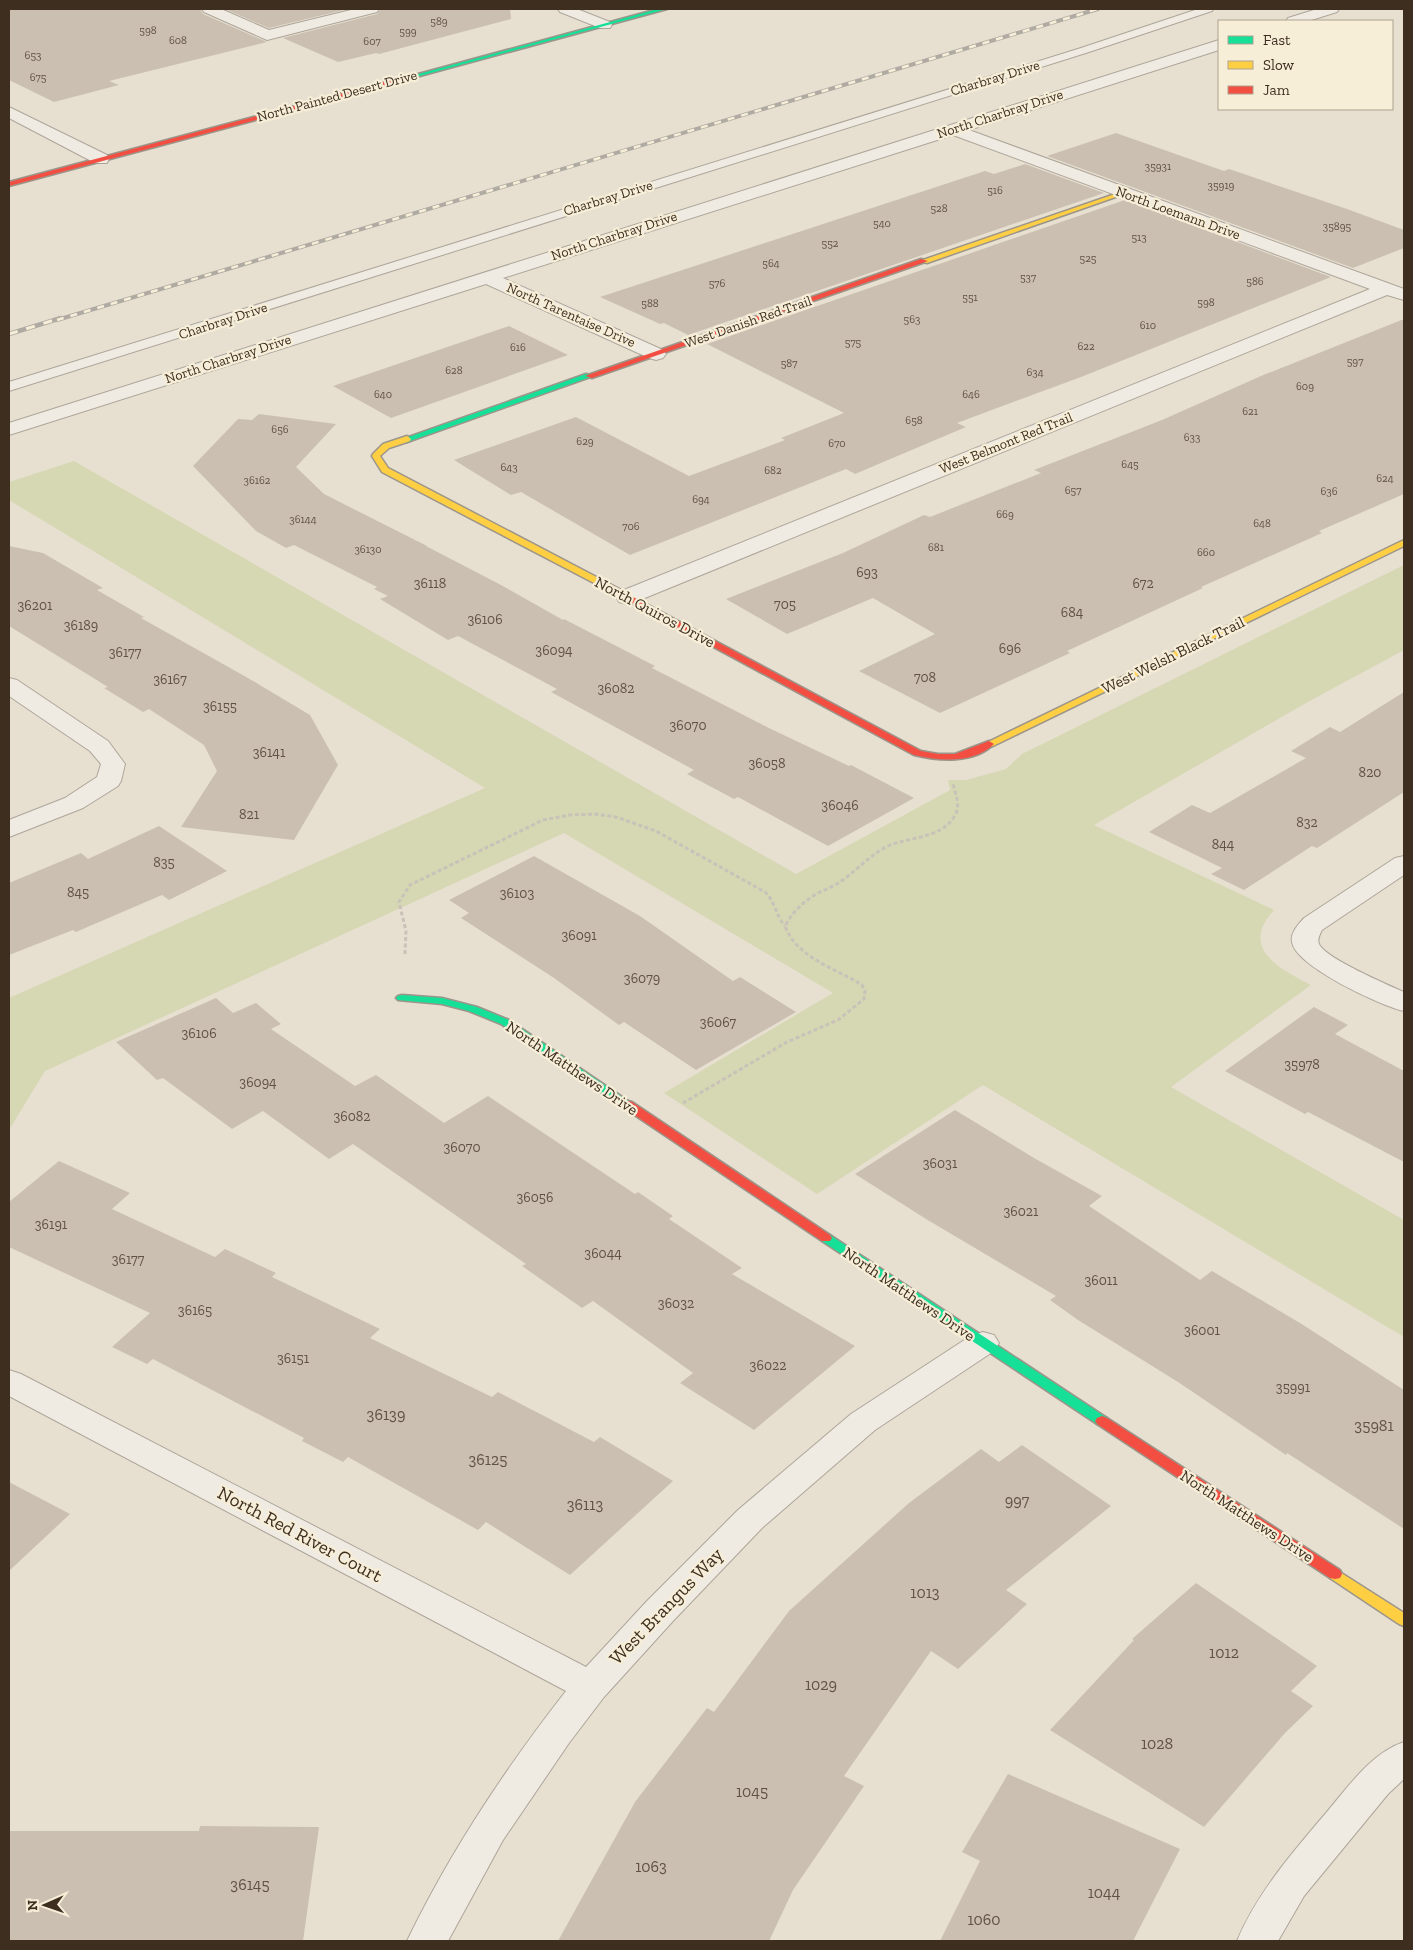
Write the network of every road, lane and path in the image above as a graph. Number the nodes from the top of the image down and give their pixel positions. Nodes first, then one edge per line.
1 (209, 9) edge
2 (372, 9) edge
3 (565, 9) edge
4 (664, 9) edge
5 (1208, 9) edge
6 (1332, 9) edge
7 (1296, 20) edge
8 (605, 24) junction
9 (1218, 45) edge
10 (9, 112) edge
11 (952, 130) junction
12 (101, 159) junction
13 (9, 184) edge
14 (1123, 193) junction
15 (486, 277) junction
16 (1395, 292) edge
17 (656, 354) junction
18 (9, 387) edge
19 (9, 429) edge
20 (376, 456) joint
21 (1404, 543) edge
22 (627, 597) junction
23 (9, 686) edge
24 (940, 759) joint
25 (952, 776) dead end
26 (9, 829) edge
27 (1404, 864) edge
28 (785, 926) junction
29 (405, 954) dead end
30 (402, 998) dead end
31 (1404, 1003) edge
32 (682, 1104) dead end
33 (983, 1343) junction
34 (9, 1382) edge
35 (1404, 1620) edge
36 (591, 1687) junction
37 (1404, 1757) edge
38 (427, 1941) edge
39 (1257, 1941) edge

1 - 2 street
3 - 8 street
4 - 8 street, North Painted Desert Drive
5 - 18 lane, Charbray Drive
6 - 7 street
8 - 12 street, North Painted Desert Drive
9 - 11 street, North Charbray Drive
10 - 12 street
11 - 14 street, North Loemann Drive
11 - 15 street, North Charbray Drive
12 - 13 street, North Painted Desert Drive
14 - 16 street, North Loemann Drive
14 - 17 street, West Danish Red Trail
15 - 17 street, North Tarentaise Drive
15 - 19 street, North Charbray Drive
16 - 22 street, West Belmont Red Trail
17 - 20 street, West Danish Red Trail
20 - 22 street, North Quiros Drive
21 - 24 street, West Welsh Black Trail
22 - 24 street, North Quiros Drive
23 - 26 street
25 - 28 path
27 - 31 street
28 - 29 path
28 - 32 path
30 - 33 street, North Matthews Drive
33 - 35 street, North Matthews Drive
33 - 36 street, West Brangus Way
34 - 36 street, North Red River Court
36 - 38 street, West Brangus Way
37 - 39 street

